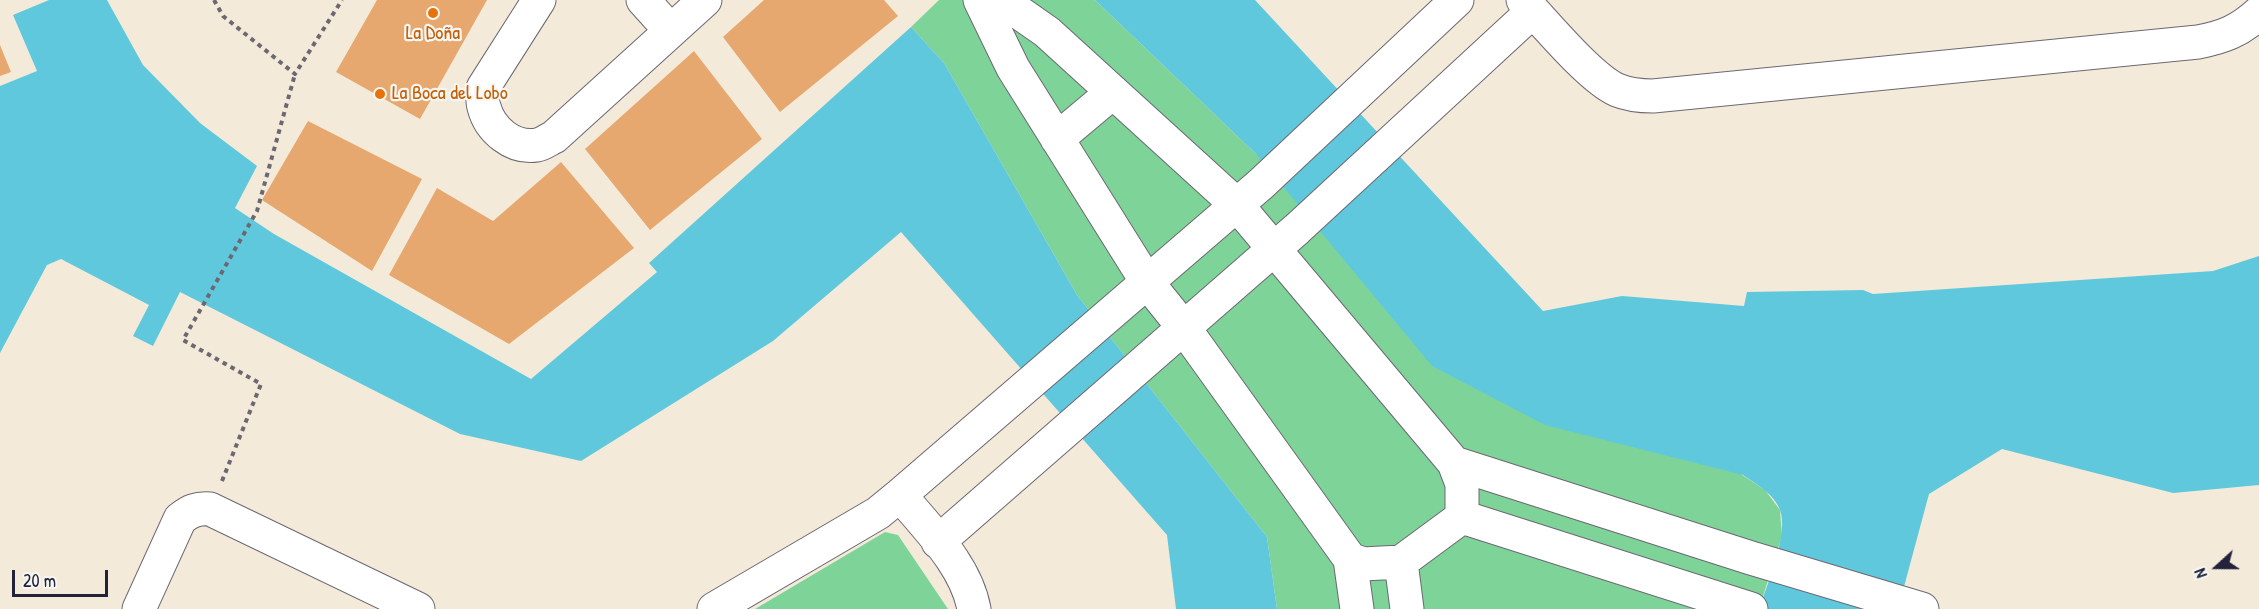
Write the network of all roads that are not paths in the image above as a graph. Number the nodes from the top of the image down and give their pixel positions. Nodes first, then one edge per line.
1 (538, 0) edge
2 (644, 0) edge
3 (705, 0) edge
4 (980, 0) edge
5 (1001, 0) edge
6 (1457, 0) edge
7 (1528, 5) edge
8 (2259, 13) edge
9 (670, 30) junction
10 (1113, 92) junction
11 (1057, 139) junction
12 (1237, 205) junction
13 (1272, 250) junction
14 (1147, 282) junction
15 (1184, 328) junction
16 (1454, 463) junction
17 (900, 495) junction
18 (1462, 517) junction
19 (938, 542) junction
20 (1350, 559) junction
21 (1401, 562) junction
22 (1743, 606) edge
23 (139, 609) edge
24 (414, 609) edge
25 (714, 609) edge
26 (974, 609) edge
27 (1357, 609) edge
28 (1407, 609) edge
29 (1922, 609) edge

1 - 9 street
2 - 9 street
3 - 9 street
4 - 11 street
5 - 10 street
6 - 12 street
7 - 8 street
7 - 13 street
10 - 11 street
10 - 12 street
11 - 14 street
12 - 13 street
12 - 14 street
13 - 15 street
13 - 16 street
14 - 15 street
14 - 17 street
15 - 19 street
15 - 20 street
16 - 18 street
16 - 29 street
17 - 19 street
17 - 25 street
18 - 21 street
18 - 22 street
19 - 26 street
20 - 21 street
20 - 27 street
21 - 28 street
23 - 24 street

